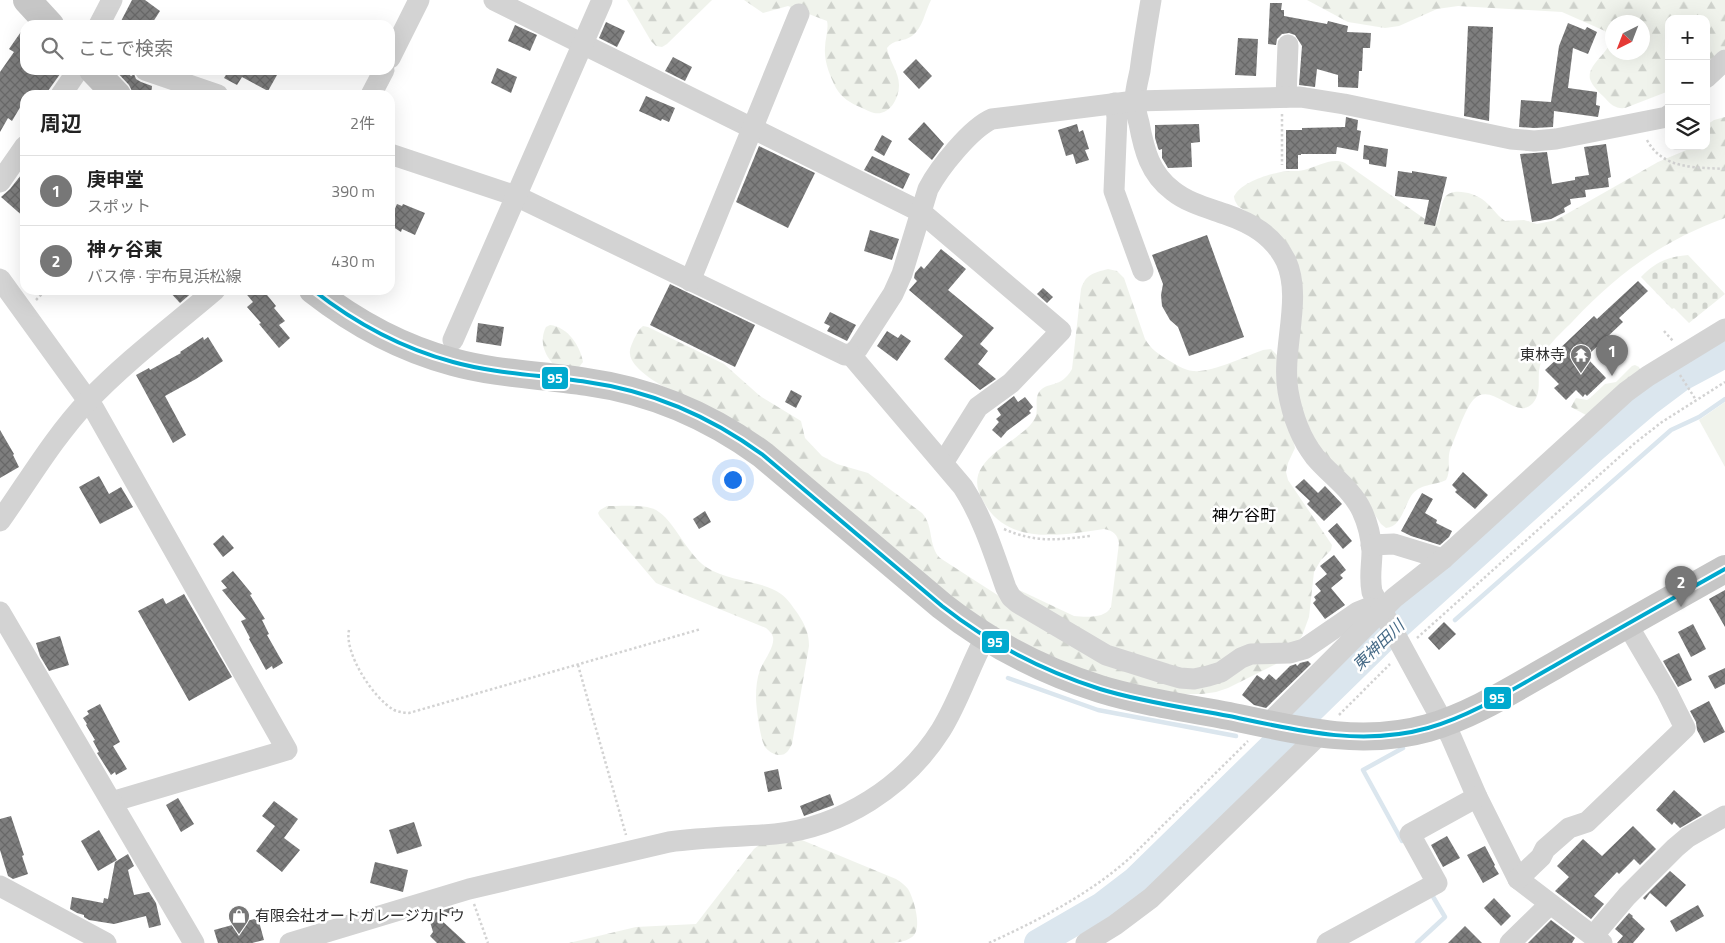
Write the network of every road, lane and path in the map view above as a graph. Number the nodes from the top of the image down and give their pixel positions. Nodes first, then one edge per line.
1 (27, 0) edge
2 (112, 0) edge
3 (419, 0) edge
4 (494, 0) edge
5 (602, 0) edge
6 (1151, 0) edge
7 (799, 14) dead end
8 (45, 20) edge
9 (102, 20) edge
10 (582, 44) junction
11 (1288, 45) dead end
12 (395, 48) edge
13 (1725, 60) edge
14 (1710, 74) edge
15 (75, 75) edge
16 (98, 75) edge
17 (160, 75) edge
18 (382, 75) edge
19 (64, 90) edge
20 (112, 90) edge
21 (203, 90) edge
22 (374, 90) edge
23 (1284, 98) junction
24 (1125, 102) junction
25 (1665, 117) edge
26 (1638, 122) junction
27 (752, 128) junction
28 (20, 153) edge
29 (395, 156) edge
30 (1282, 165) dead end
31 (1725, 169) edge
32 (0, 182) edge
33 (516, 196) junction
34 (921, 212) junction
35 (1142, 272) dead end
36 (0, 279) edge
37 (690, 281) junction
38 (209, 295) edge
39 (320, 295) edge
40 (1725, 329) edge
41 (453, 340) dead end
42 (850, 354) junction
43 (1679, 373) dead end
44 (1725, 382) edge
45 (1696, 400) junction
46 (88, 401) junction
47 (943, 463) junction
48 (0, 521) edge
49 (983, 524) junction
50 (1090, 536) dead end
51 (1371, 545) junction
52 (1443, 559) junction
53 (1725, 568) edge
54 (0, 612) edge
55 (1383, 612) junction
56 (1627, 624) junction
57 (701, 629) dead end
58 (349, 630) dead end
59 (986, 638) junction
60 (1404, 648) junction
61 (578, 665) junction
62 (1442, 723) junction
63 (1269, 725) junction
64 (1317, 733) junction
65 (1233, 758) dead end
66 (1477, 796) junction
67 (113, 804) junction
68 (1725, 816) edge
69 (631, 851) junction
70 (1518, 878) junction
71 (0, 885) edge
72 (469, 889) junction
73 (1550, 904) junction
74 (1597, 939) edge
75 (1336, 941) edge
76 (106, 943) edge
77 (194, 943) edge
78 (290, 943) edge
79 (488, 943) edge
80 (990, 943) edge
81 (1086, 943) edge
82 (1510, 943) edge

1 - 8 main road
2 - 9 street
3 - 12 street
4 - 10 street
5 - 10 street
6 - 24 street
7 - 27 street
10 - 27 street
10 - 33 street
11 - 23 street
13 - 14 street
15 - 19 street
16 - 20 main road
17 - 21 street
18 - 22 street
23 - 24 street
23 - 26 street
23 - 30 path
24 - 34 street
24 - 35 street
24 - 51 street
25 - 26 street
26 - 31 path
27 - 34 street
27 - 37 street
28 - 32 street
29 - 33 street
33 - 37 street
33 - 41 street
34 - 42 street
34 - 47 street
36 - 46 street
37 - 42 street
38 - 46 street
39 - 59 main road
40 - 52 street
42 - 47 street
43 - 45 path
44 - 45 path
45 - 60 path
46 - 48 street
46 - 67 street
47 - 49 street
49 - 50 path
49 - 55 street
51 - 52 street
51 - 55 street
52 - 55 street
53 - 56 main road
54 - 67 street
55 - 60 street
55 - 63 street
56 - 62 main road
56 - 70 street
57 - 61 path
58 - 61 path
59 - 63 main road
59 - 69 street
60 - 62 street
60 - 64 path
61 - 69 path
62 - 64 main road
62 - 66 street
63 - 64 main road
64 - 81 street
65 - 80 path
66 - 70 street
66 - 75 street
67 - 77 street
68 - 74 street
69 - 72 street
70 - 73 street
71 - 76 street
72 - 78 street
72 - 79 path
73 - 74 street
73 - 82 street

